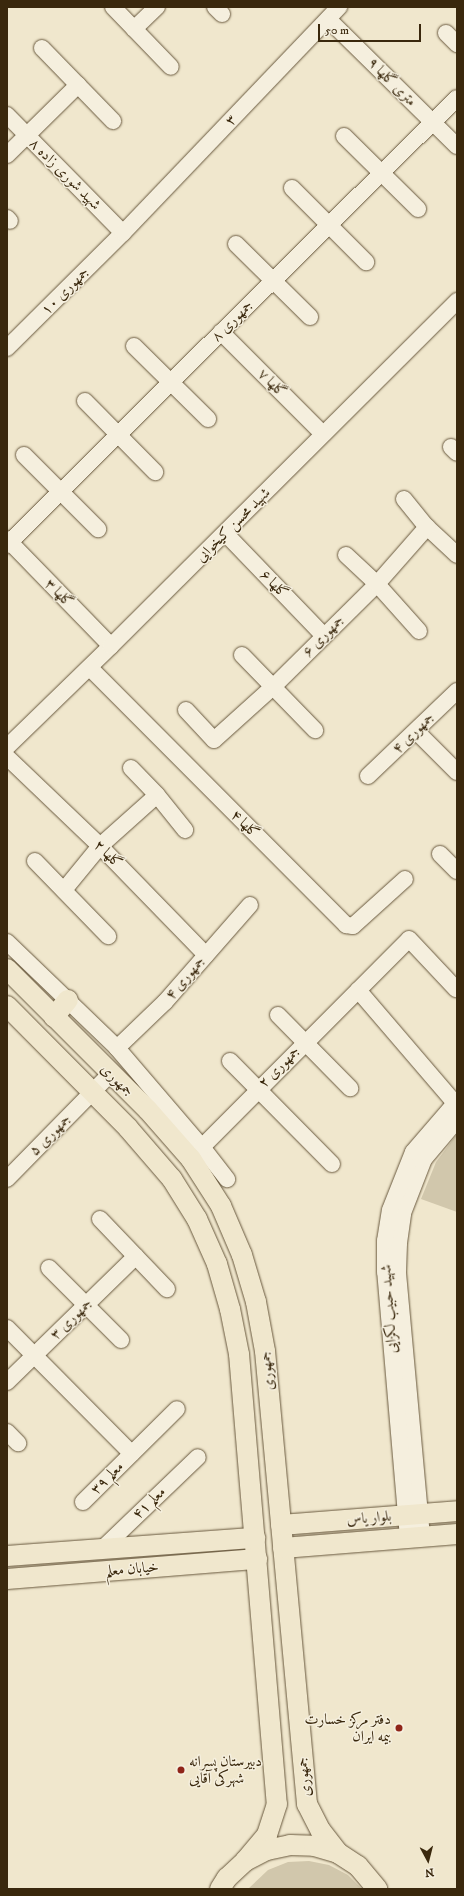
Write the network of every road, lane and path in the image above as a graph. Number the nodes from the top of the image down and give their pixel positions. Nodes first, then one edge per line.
1 (113, 7) edge
2 (157, 7) edge
3 (339, 7) edge
4 (328, 19) junction
5 (134, 29) junction
6 (42, 48) dead end
7 (171, 67) dead end
8 (78, 85) junction
9 (457, 98) edge
10 (7, 115) edge
11 (113, 121) dead end
12 (432, 122) junction
13 (27, 135) junction
14 (344, 136) dead end
15 (457, 146) edge
16 (7, 155) edge
17 (382, 172) junction
18 (292, 188) dead end
19 (418, 209) dead end
20 (329, 225) junction
21 (124, 233) junction
22 (236, 244) dead end
23 (366, 262) dead end
24 (273, 281) junction
25 (457, 301) edge
26 (310, 317) dead end
27 (221, 332) junction
28 (134, 346) dead end
29 (7, 348) edge
30 (171, 382) junction
31 (85, 401) dead end
32 (208, 419) dead end
33 (118, 434) junction
34 (323, 434) junction
35 (24, 455) dead end
36 (155, 472) dead end
37 (61, 492) junction
38 (404, 499) dead end
39 (427, 527) junction
40 (98, 529) dead end
41 (225, 533) junction
42 (8, 542) edge
43 (346, 555) dead end
44 (457, 555) edge
45 (377, 584) junction
46 (419, 630) dead end
47 (323, 635) junction
48 (112, 646) junction
49 (242, 655) dead end
50 (90, 668) junction
51 (274, 686) junction
52 (457, 691) edge
53 (186, 710) dead end
54 (315, 730) dead end
55 (416, 731) junction
56 (7, 747) edge
57 (7, 757) edge
58 (131, 768) dead end
59 (457, 772) edge
60 (368, 776) dead end
61 (157, 795) junction
62 (185, 830) dead end
63 (100, 846) junction
64 (440, 854) dead end
65 (35, 860) dead end
66 (457, 871) edge
67 (405, 879) dead end
68 (64, 890) junction
69 (250, 905) dead end
70 (108, 936) dead end
71 (7, 942) edge
72 (206, 955) junction
73 (7, 969) edge
74 (456, 989) edge
75 (358, 990) junction
76 (68, 1000) junction
77 (7, 1006) edge
78 (278, 1015) dead end
79 (54, 1017) junction
80 (306, 1042) junction
81 (117, 1048) junction
82 (230, 1062) dead end
83 (111, 1073) junction
84 (258, 1088) junction
85 (350, 1088) dead end
86 (93, 1092) junction
87 (456, 1102) edge
88 (457, 1120) edge
89 (202, 1147) junction
90 (332, 1164) dead end
91 (7, 1179) edge
92 (227, 1180) dead end
93 (100, 1219) dead end
94 (136, 1256) junction
95 (49, 1268) dead end
96 (167, 1289) dead end
97 (86, 1305) junction
98 (7, 1328) edge
99 (121, 1340) dead end
100 (34, 1355) junction
101 (7, 1382) edge
102 (177, 1409) dead end
103 (7, 1432) edge
104 (18, 1443) dead end
105 (132, 1454) junction
106 (198, 1457) dead end
107 (83, 1502) dead end
108 (457, 1511) edge
109 (413, 1514) junction
110 (281, 1525) junction
111 (457, 1534) edge
112 (255, 1538) junction
113 (415, 1538) junction
114 (283, 1548) junction
115 (101, 1550) junction
116 (7, 1556) edge
117 (257, 1559) junction
118 (7, 1579) edge
119 (338, 1853) junction
120 (245, 1861) junction
121 (379, 1887) edge
122 (220, 1889) edge

1 - 5 street
2 - 5 street
3 - 4 street, ۳
4 - 12 street, ۹ متری گلها
4 - 21 street, ۳
5 - 7 street
6 - 8 street
8 - 11 street
8 - 13 street
9 - 12 street, جمهوری ۸
10 - 13 street, شهید شوری زاده ۸
12 - 15 street, ۹ متری گلها
12 - 17 street, جمهوری ۸
13 - 16 street
13 - 21 street, شهید شوری زاده ۸
14 - 17 street
17 - 19 street
17 - 20 street, جمهوری ۸
18 - 20 street
20 - 23 street
20 - 24 street, جمهوری ۸
21 - 29 street, جمهوری ۱۰
22 - 24 street
24 - 26 street
24 - 27 street, جمهوری ۸
25 - 34 street, شهید محسن کیخوایی
27 - 30 street, جمهوری ۸
27 - 34 street, گلها ۷
28 - 30 street
30 - 32 street
30 - 33 street, جمهوری ۸
31 - 33 street
33 - 36 street
33 - 37 street, جمهوری ۸
34 - 41 street, شهید محسن کیخوایی
35 - 37 street
37 - 40 street
37 - 42 street, جمهوری ۸
38 - 39 street
39 - 44 street
39 - 45 street, جمهوری ۶
41 - 47 street, گلها ۶
41 - 48 street, شهید محسن کیخوایی
42 - 48 street, گلها ۳
43 - 45 street
45 - 46 street
45 - 47 street, جمهوری ۶
47 - 51 street, جمهوری ۶
48 - 50 street, شهید محسن کیخوایی
49 - 51 street
50 - 56 street, شهید محسن کیخوایی
50 - 67 street, گلها ۴
51 - 53 street, جمهوری ۶
51 - 54 street
52 - 55 street, جمهوری ۴
55 - 59 street
55 - 60 street, جمهوری ۴
57 - 63 street, گلها ۲
58 - 61 street
61 - 62 street
61 - 63 street
63 - 68 street
63 - 72 street, گلها ۲
64 - 66 street
65 - 68 street
68 - 70 street
69 - 72 street, جمهوری ۴
71 - 76 street
72 - 81 street, جمهوری ۴
73 - 79 main road, جمهوری
74 - 75 street, جمهوری ۲
75 - 80 street, جمهوری ۲
75 - 87 street
76 - 79 main road
76 - 81 street
77 - 86 main road, جمهوری
78 - 80 street
79 - 83 main road, جمهوری
80 - 84 street, جمهوری ۲
80 - 85 street
81 - 89 street
82 - 84 street
83 - 86 street, جمهوری ۵
83 - 110 main road, جمهوری
84 - 89 street, جمهوری ۲
84 - 90 street
86 - 91 street, جمهوری ۵
86 - 112 main road, جمهوری
87 - 109 street, شهید حبیب لکزایی
88 - 109 street, شهید حبیب لکزایی
89 - 92 street
93 - 94 street
94 - 96 street
94 - 97 street, جمهوری ۳
95 - 97 street
97 - 99 street
97 - 100 street, جمهوری ۳
98 - 100 street
100 - 101 street, جمهوری ۳
100 - 105 street
102 - 105 street, معلم ۳۹
103 - 104 street
105 - 107 street, معلم ۳۹
106 - 115 street, معلم ۴۱
108 - 109 main road, بلوار یاس
109 - 110 main road, بلوار یاس
109 - 113 street, شهید حبیب لکزایی
110 - 114 main road, جمهوری
111 - 113 main road, بلوار یاس
112 - 115 main road, خیابان معلم
112 - 117 main road, جمهوری
113 - 114 main road, بلوار یاس
114 - 119 main road, جمهوری
115 - 116 main road, خیابان معلم
117 - 118 main road, خیابان معلم
117 - 120 main road, جمهوری
119 - 120 main road
119 - 121 main road
120 - 122 main road

